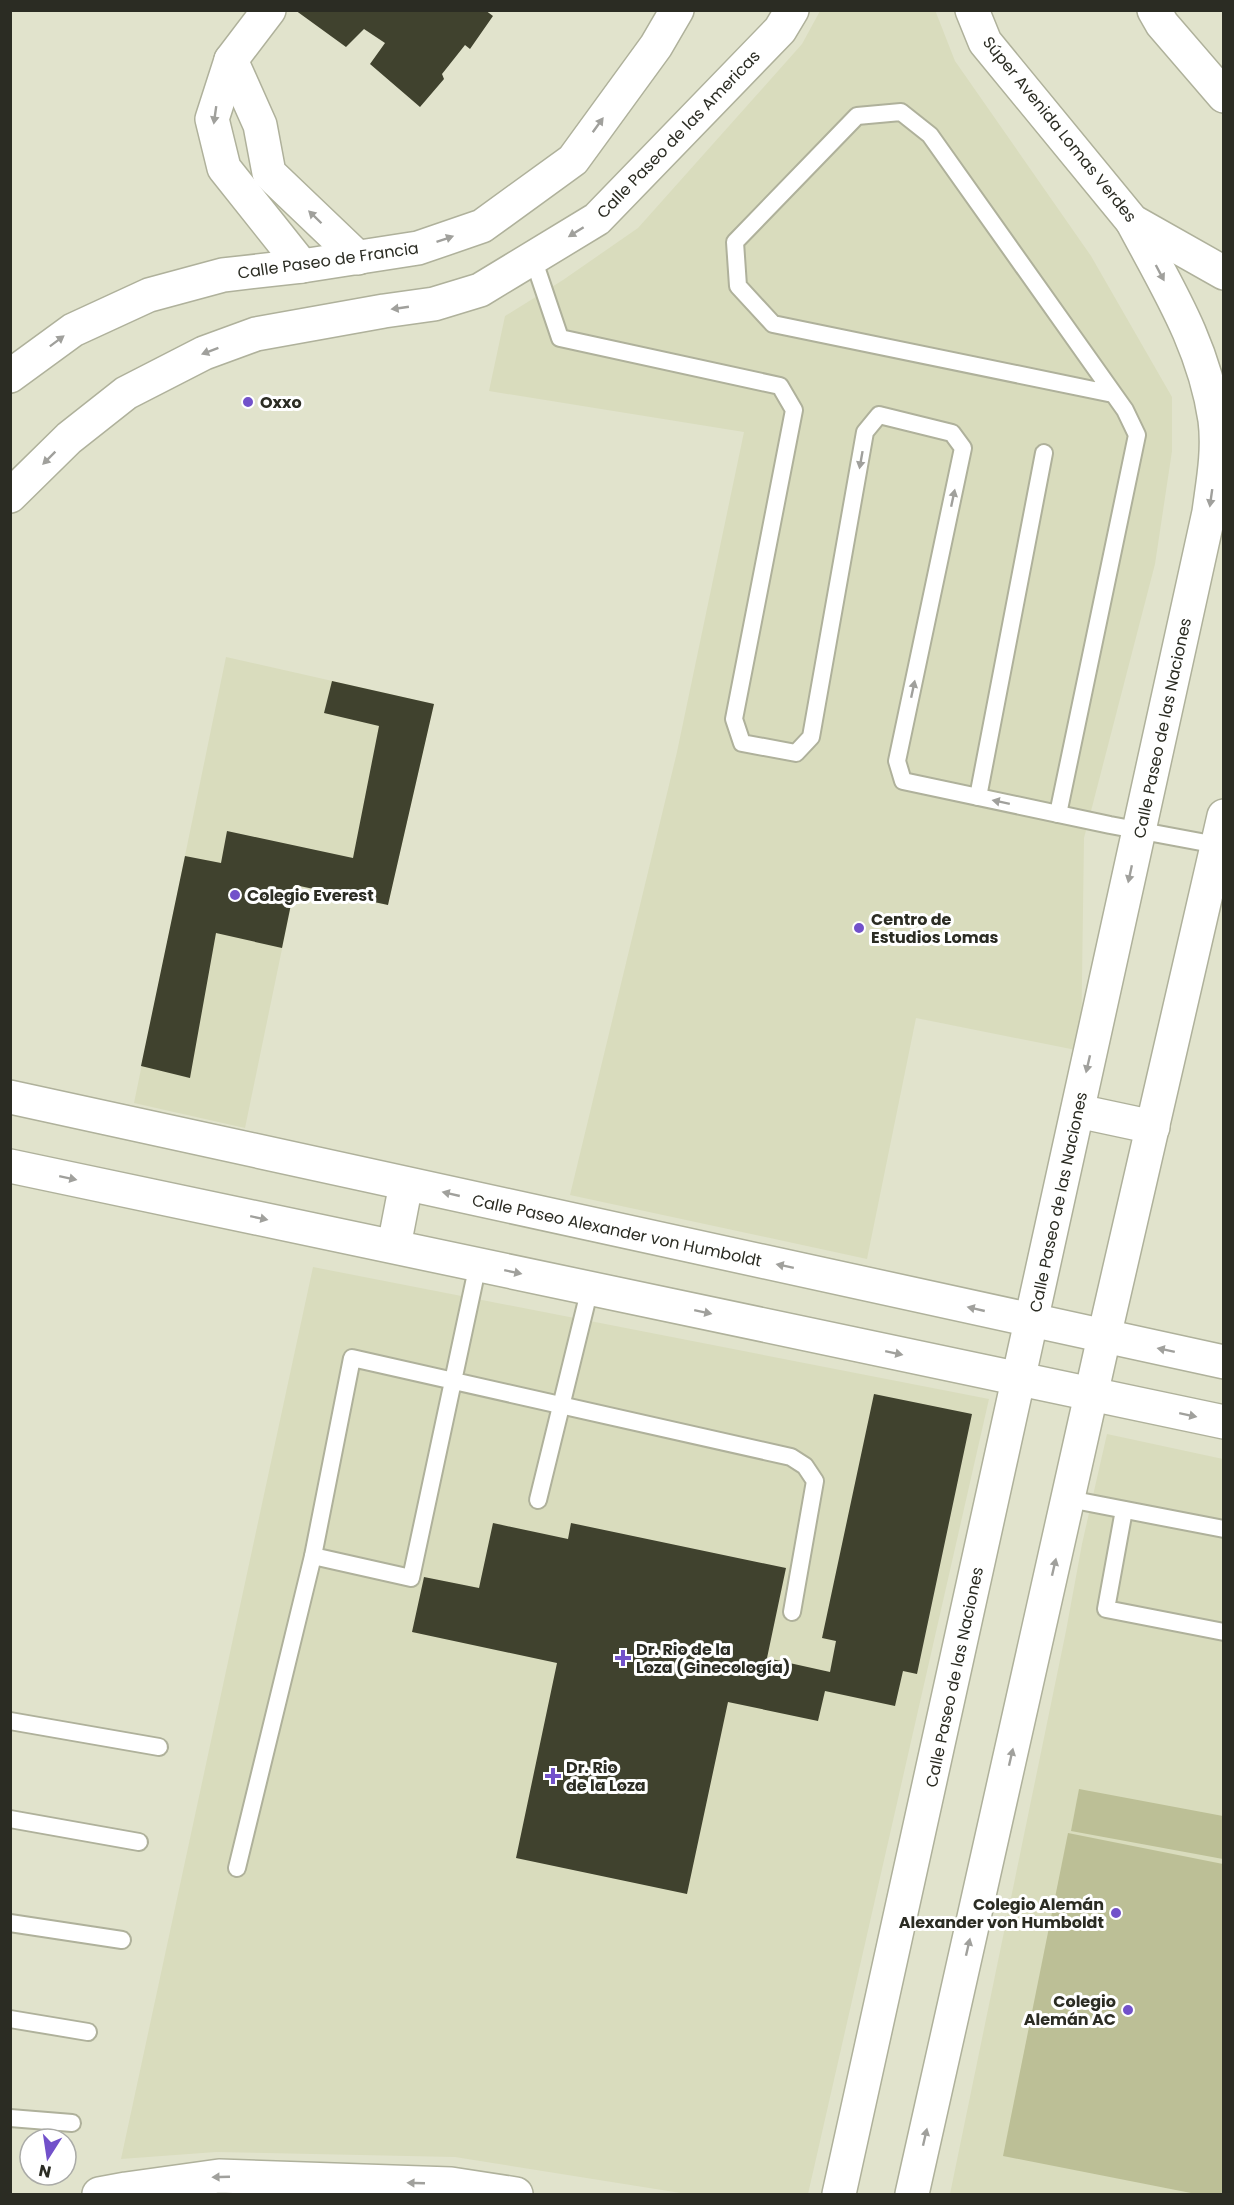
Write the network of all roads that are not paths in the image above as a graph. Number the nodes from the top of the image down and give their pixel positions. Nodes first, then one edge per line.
1 (269, 10) edge
2 (677, 10) edge
3 (792, 10) edge
4 (972, 10) edge
5 (1158, 17) edge
6 (231, 60) junction
7 (1224, 61) edge
8 (1224, 96) edge
9 (1132, 221) junction
10 (358, 258) junction
11 (533, 258) junction
12 (302, 266) junction
13 (1224, 273) edge
14 (10, 376) edge
15 (1113, 394) junction
16 (1044, 453) dead end
17 (10, 496) edge
18 (978, 797) junction
19 (1058, 814) junction
20 (1140, 831) junction
21 (1220, 831) edge
22 (10, 1097) edge
23 (1078, 1111) junction
24 (1153, 1127) junction
25 (10, 1166) edge
26 (406, 1184) junction
27 (394, 1246) junction
28 (478, 1264) junction
29 (590, 1288) junction
30 (1031, 1321) junction
31 (1104, 1337) junction
32 (1224, 1362) edge
33 (1019, 1379) junction
34 (454, 1380) junction
35 (1091, 1395) junction
36 (563, 1405) junction
37 (1224, 1422) edge
38 (1069, 1499) junction
39 (538, 1500) dead end
40 (1124, 1510) junction
41 (1224, 1529) edge
42 (313, 1556) junction
43 (792, 1612) dead end
44 (1224, 1632) edge
45 (10, 1721) edge
46 (159, 1747) dead end
47 (10, 1819) edge
48 (139, 1842) dead end
49 (237, 1868) dead end
50 (10, 1923) edge
51 (122, 1940) dead end
52 (10, 2019) edge
53 (87, 2032) dead end
54 (10, 2118) edge
55 (72, 2123) dead end
56 (99, 2194) edge
57 (516, 2194) edge
58 (839, 2194) edge
59 (912, 2194) edge

1 - 6 street
10 -> 2 street, Calle Paseo de Francia
3 -> 11 street, Calle Paseo de las Americas
4 - 9 street, Súper Avenida Lomas Verdes
5 - 7 street
5 - 8 street
10 -> 6 street
6 -> 12 street
9 - 13 street, Súper Avenida Lomas Verdes
9 -> 20 street, Calle Paseo de las Naciones
10 - 12 street, Calle Paseo de Francia
11 -> 17 street, Calle Paseo de las Americas
18 -> 11 lane
14 -> 12 street, Calle Paseo de Francia
15 - 15 lane
15 - 19 lane
16 - 18 lane
19 -> 18 lane
19 - 20 lane
20 - 21 lane
20 -> 23 street, Calle Paseo de las Naciones
21 - 24 street
22 - 26 street, Calle Paseo Alexander von Humboldt
23 - 24 street
23 - 30 street, Calle Paseo de las Naciones
24 - 31 street
25 -> 27 street
26 - 27 street
30 -> 26 street, Calle Paseo Alexander von Humboldt
27 - 28 street
28 -> 29 street
28 - 34 lane
29 -> 33 street
29 - 36 lane
30 - 31 street, Calle Paseo Alexander von Humboldt
30 - 33 street, Calle Paseo de las Naciones
32 -> 31 street, Calle Paseo Alexander von Humboldt
31 - 35 street
33 - 35 street
33 - 58 street, Calle Paseo de las Naciones
34 - 36 lane
34 - 42 lane
34 - 42 lane
35 -> 37 street
35 - 38 street
36 - 39 lane
36 - 43 lane
38 - 40 lane
59 -> 38 street
40 - 41 lane
40 - 44 lane
42 - 49 lane
45 - 46 lane
47 - 48 lane
50 - 51 lane
52 - 53 lane
54 - 55 lane
57 -> 56 street

